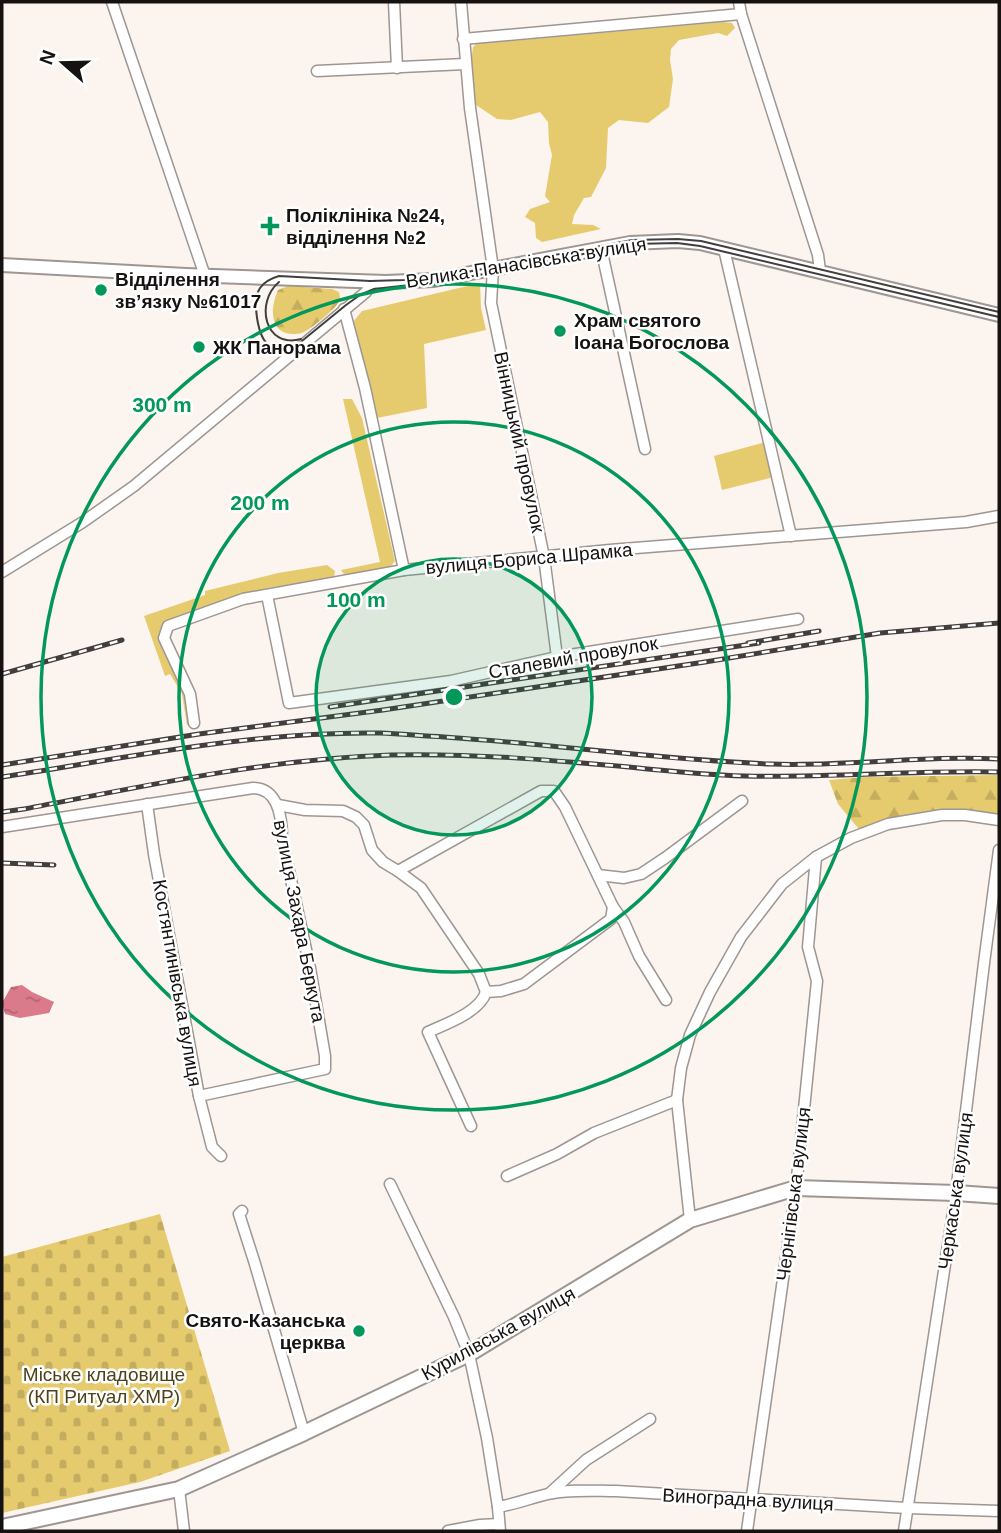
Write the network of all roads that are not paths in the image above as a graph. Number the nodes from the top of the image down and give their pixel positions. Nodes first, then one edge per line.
1 (112, 2) edge
2 (394, 2) edge
3 (461, 2) edge
4 (739, 2) edge
5 (741, 14) junction
6 (463, 39) junction
7 (465, 64) junction
8 (397, 68) junction
9 (317, 71) dead end
10 (601, 248) junction
11 (724, 249) junction
12 (2, 265) edge
13 (493, 270) junction
14 (820, 271) junction
15 (205, 276) junction
16 (372, 282) junction
17 (344, 309) junction
18 (999, 315) edge
19 (645, 449) dead end
20 (999, 516) edge
21 (791, 536) junction
22 (544, 557) junction
23 (404, 570) junction
24 (2, 572) edge
25 (267, 595) junction
26 (798, 619) dead end
27 (557, 657) junction
28 (194, 723) dead end
29 (742, 801) dead end
30 (147, 804) junction
31 (278, 805) junction
32 (999, 820) edge
33 (2, 827) edge
34 (999, 850) edge
35 (816, 857) junction
36 (398, 871) junction
37 (598, 875) junction
38 (613, 906) junction
39 (486, 992) junction
40 (666, 1000) dead end
41 (199, 1096) junction
42 (677, 1100) junction
43 (471, 1126) dead end
44 (220, 1156) dead end
45 (507, 1177) dead end
46 (390, 1184) dead end
47 (796, 1188) junction
48 (956, 1193) junction
49 (999, 1196) edge
50 (242, 1211) dead end
51 (690, 1220) junction
52 (469, 1354) junction
53 (650, 1419) dead end
54 (304, 1433) junction
55 (179, 1489) junction
56 (550, 1493) junction
57 (753, 1499) junction
58 (498, 1507) junction
59 (907, 1508) junction
60 (999, 1511) edge
61 (2, 1527) edge
62 (500, 1528) edge
63 (184, 1531) edge
64 (448, 1531) edge
65 (747, 1531) edge
66 (904, 1531) edge

1 - 15 street
2 - 8 street
3 - 6 street, Вінницький провулок
4 - 5 street
5 - 6 street
5 - 14 street
6 - 7 street, Вінницький провулок
7 - 8 street
7 - 13 street, Вінницький провулок
8 - 9 street
10 - 11 street, Велика Панасівська вулиця
10 - 13 street, Велика Панасівська вулиця
10 - 19 street
11 - 14 street, Велика Панасівська вулиця
11 - 21 street
12 - 15 street, Велика Панасівська вулиця
13 - 16 street, Велика Панасівська вулиця
13 - 22 street, Вінницький провулок
14 - 18 street, Велика Панасівська вулиця
15 - 16 street, Велика Панасівська вулиця
16 - 17 street
17 - 23 street
17 - 24 street
20 - 21 street, вулиця Бориса Шрамка
21 - 22 street, вулиця Бориса Шрамка
22 - 23 street, вулиця Бориса Шрамка
22 - 27 street, Вінницький провулок
23 - 25 street, вулиця Бориса Шрамка
25 - 27 street, Сталевий провулок
25 - 28 street, вулиця Бориса Шрамка
26 - 27 street, Сталевий провулок
29 - 37 street
30 - 31 street, вулиця Захара Беркута
30 - 33 street
30 - 41 street, Костянтинівська вулиця
31 - 36 street
31 - 41 street, вулиця Захара Беркута
32 - 35 street
34 - 48 street, Черкаська вулиця
35 - 42 street
35 - 47 street, Чернігівська вулиця
36 - 37 street
36 - 39 street
37 - 38 street
38 - 39 street
38 - 40 street
39 - 43 street
41 - 44 street, Костянтинівська вулиця
42 - 45 street
42 - 51 street
46 - 52 street
47 - 48 main road, Курилівська вулиця
47 - 51 main road, Курилівська вулиця
47 - 57 street, Чернігівська вулиця
48 - 49 main road, Курилівська вулиця
48 - 59 street, Черкаська вулиця
50 - 54 street
51 - 52 main road, Курилівська вулиця
52 - 54 main road, Курилівська вулиця
52 - 58 street
53 - 56 street
54 - 55 main road, Курилівська вулиця
55 - 61 main road, Курилівська вулиця
55 - 63 street
56 - 57 street, Виноградна вулиця
56 - 58 street, Виноградна вулиця
57 - 59 street, Виноградна вулиця
57 - 65 street, Чернігівська вулиця
58 - 62 street
59 - 60 street, Виноградна вулиця
59 - 66 street, Черкаська вулиця
62 - 64 street

